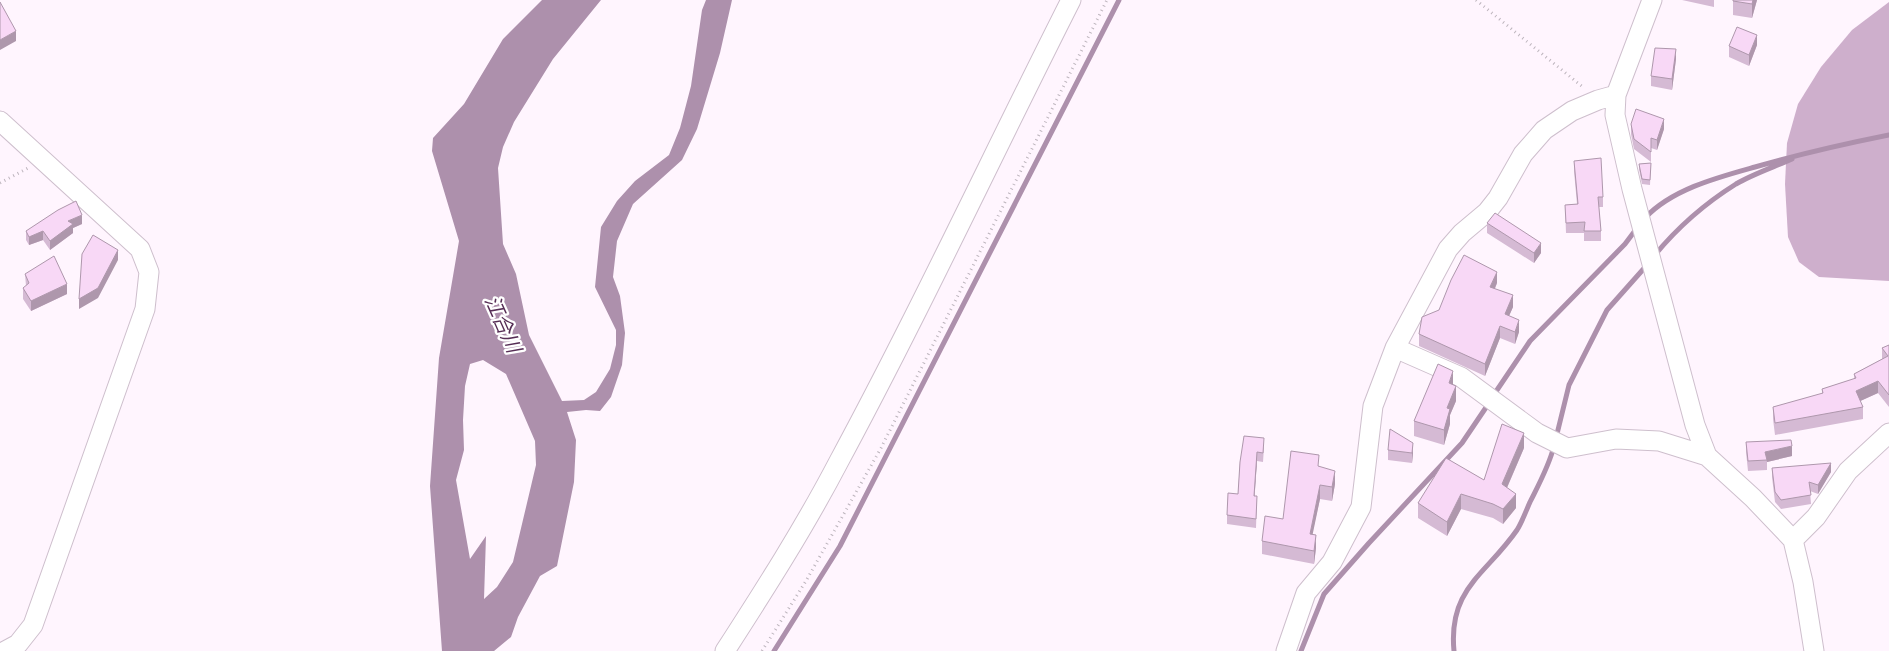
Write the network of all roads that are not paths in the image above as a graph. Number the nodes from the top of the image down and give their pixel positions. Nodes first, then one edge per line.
1 (1071, 0) edge
2 (1652, 0) edge
3 (1607, 97) junction
4 (0, 121) edge
5 (1395, 348) junction
6 (1889, 433) edge
7 (1707, 456) junction
8 (1793, 540) junction
9 (5, 651) edge
10 (725, 651) edge
11 (1286, 651) edge
12 (1814, 651) edge

1 - 10 street
2 - 3 street
3 - 5 street
3 - 7 street
4 - 9 street
5 - 7 street
5 - 11 street
6 - 8 street
7 - 8 street
8 - 12 street

